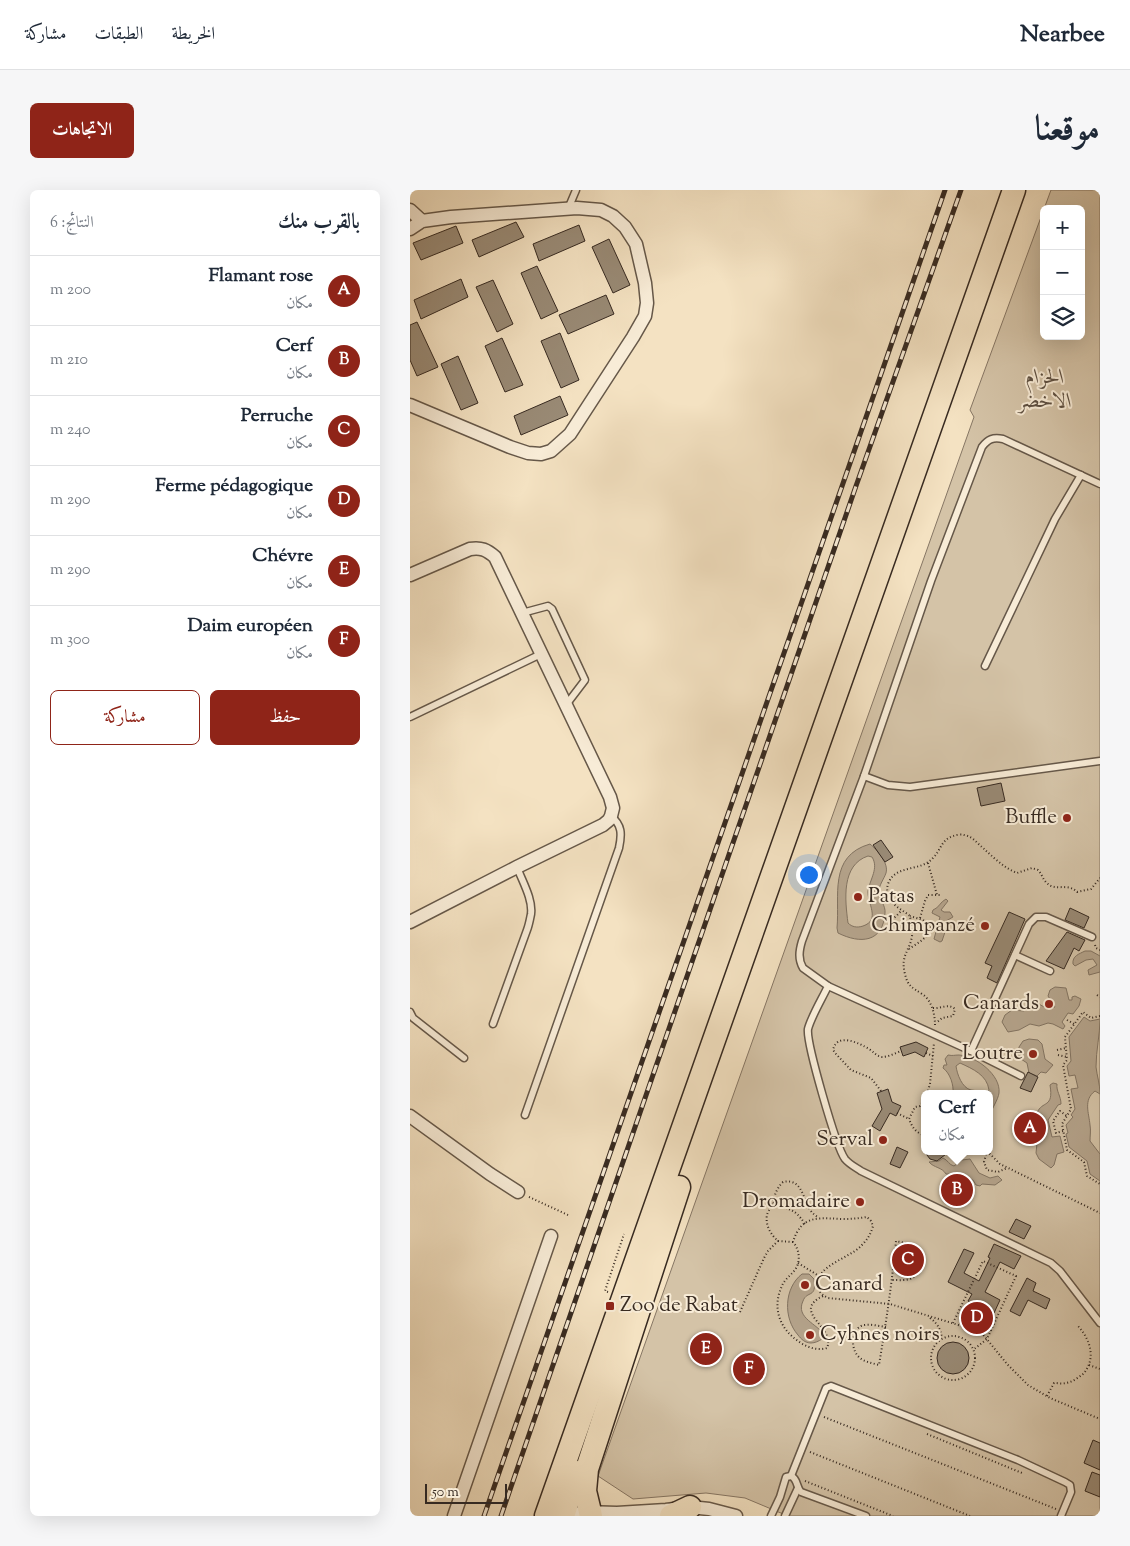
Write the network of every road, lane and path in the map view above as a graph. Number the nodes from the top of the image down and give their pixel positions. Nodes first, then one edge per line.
1 (576, 190) edge
2 (1014, 190) edge
3 (1026, 190) edge
4 (568, 209) junction
5 (410, 210) edge
6 (422, 221) junction
7 (410, 229) edge
8 (410, 405) edge
9 (1081, 475) junction
10 (1100, 484) edge
11 (410, 575) edge
12 (522, 613) junction
13 (541, 654) junction
14 (985, 666) dead end
15 (566, 705) junction
16 (410, 717) edge
17 (1100, 761) edge
18 (864, 776) junction
19 (611, 816) junction
20 (928, 863) junction
21 (517, 867) junction
22 (1100, 878) edge
23 (937, 895) junction
24 (941, 896) dead end
25 (902, 910) junction
26 (910, 916) junction
27 (920, 918) junction
28 (885, 921) dead end
29 (410, 922) edge
30 (1092, 937) dead end
31 (907, 950) junction
32 (1015, 954) junction
33 (1050, 972) dead end
34 (828, 986) junction
35 (932, 1008) junction
36 (410, 1012) edge
37 (1100, 1016) edge
38 (1068, 1020) dead end
39 (936, 1023) junction
40 (493, 1024) dead end
41 (1074, 1024) junction
42 (935, 1035) junction
43 (1066, 1048) junction
44 (1057, 1050) dead end
45 (901, 1051) dead end
46 (971, 1051) junction
47 (926, 1053) dead end
48 (1058, 1055) dead end
49 (933, 1057) junction
50 (1067, 1057) junction
51 (464, 1058) dead end
52 (1021, 1076) dead end
53 (928, 1090) edge
54 (881, 1091) dead end
55 (921, 1104) edge
56 (898, 1113) dead end
57 (525, 1115) dead end
58 (410, 1116) edge
59 (1066, 1116) junction
60 (909, 1120) junction
61 (1063, 1131) junction
62 (921, 1133) edge
63 (986, 1155) edge
64 (991, 1155) edge
65 (1007, 1168) junction
66 (1100, 1184) edge
67 (518, 1192) joint
68 (773, 1202) junction
69 (1100, 1213) edge
70 (568, 1215) dead end
71 (819, 1217) junction
72 (805, 1224) junction
73 (624, 1234) dead end
74 (551, 1236) dead end
75 (778, 1241) junction
76 (794, 1242) junction
77 (798, 1264) junction
78 (819, 1276) junction
79 (892, 1280) junction
80 (606, 1291) dead end
81 (823, 1296) junction
82 (890, 1304) junction
83 (740, 1312) dead end
84 (927, 1316) junction
85 (953, 1323) junction
86 (1100, 1323) edge
87 (1077, 1325) dead end
88 (886, 1327) junction
89 (942, 1338) junction
90 (986, 1339) junction
91 (973, 1350) junction
92 (1089, 1365) junction
93 (1100, 1370) edge
94 (1047, 1396) junction
95 (588, 1397) junction
96 (824, 1417) dead end
97 (1100, 1419) edge
98 (921, 1432) dead end
99 (810, 1452) dead end
100 (1028, 1475) dead end
101 (788, 1477) junction
102 (810, 1483) dead end
103 (800, 1490) junction
104 (675, 1511) edge
105 (713, 1513) edge
106 (591, 1514) edge
107 (1062, 1514) edge
108 (454, 1516) edge
109 (546, 1516) edge
110 (565, 1516) edge
111 (649, 1516) edge
112 (736, 1516) edge
113 (771, 1516) edge
114 (785, 1516) edge
115 (866, 1516) edge
116 (893, 1516) edge
117 (970, 1516) edge

1 - 4 lane
2 - 95 highway
3 - 106 highway
4 - 6 street
4 - 8 street
5 - 6 street
6 - 7 street
9 - 10 lane
9 - 14 lane
9 - 18 lane
11 - 12 street
12 - 13 street
12 - 15 lane
13 - 15 street
13 - 16 lane
15 - 19 street
17 - 18 lane
18 - 34 lane
19 - 21 street
19 - 57 lane
20 - 22 path
20 - 23 path
20 - 25 path
21 - 29 street
21 - 40 lane
23 - 24 path
23 - 27 path
25 - 26 path
25 - 28 path
26 - 27 path
26 - 31 path
27 - 31 path
30 - 32 lane
31 - 35 path
32 - 33 lane
32 - 46 lane
34 - 42 lane
34 - 86 lane
35 - 39 path
35 - 39 path
36 - 51 lane
37 - 41 path
38 - 41 path
39 - 42 path
41 - 43 path
42 - 46 lane
42 - 49 path
43 - 44 path
43 - 50 path
45 - 54 path
46 - 52 lane
47 - 49 path
48 - 50 path
49 - 53 path
50 - 59 path
55 - 60 path
56 - 60 path
58 - 67 street
59 - 61 path
59 - 61 path
60 - 62 path
61 - 66 path
63 - 65 path
64 - 65 path
65 - 69 path
67 - 70 path
68 - 71 path
68 - 72 path
68 - 75 path
71 - 72 path
71 - 78 path
72 - 76 path
73 - 80 path
74 - 108 street
75 - 76 path
75 - 83 path
76 - 77 path
77 - 78 path
77 - 81 path
78 - 81 path
79 - 79 path
79 - 82 path
81 - 82 path
82 - 84 path
82 - 88 path
84 - 85 path
84 - 89 path
85 - 90 path
85 - 90 path
87 - 92 path
88 - 88 path
89 - 91 path
89 - 91 path
90 - 91 path
90 - 94 path
92 - 93 path
92 - 94 path
94 - 97 path
95 - 109 highway
95 - 110 highway
96 - 107 path
98 - 100 path
99 - 117 path
101 - 103 lane
101 - 107 lane
101 - 113 lane
102 - 116 path
103 - 114 lane
103 - 115 lane
104 - 105 street
104 - 106 street
104 - 111 street
105 - 112 street
106 - 110 street

